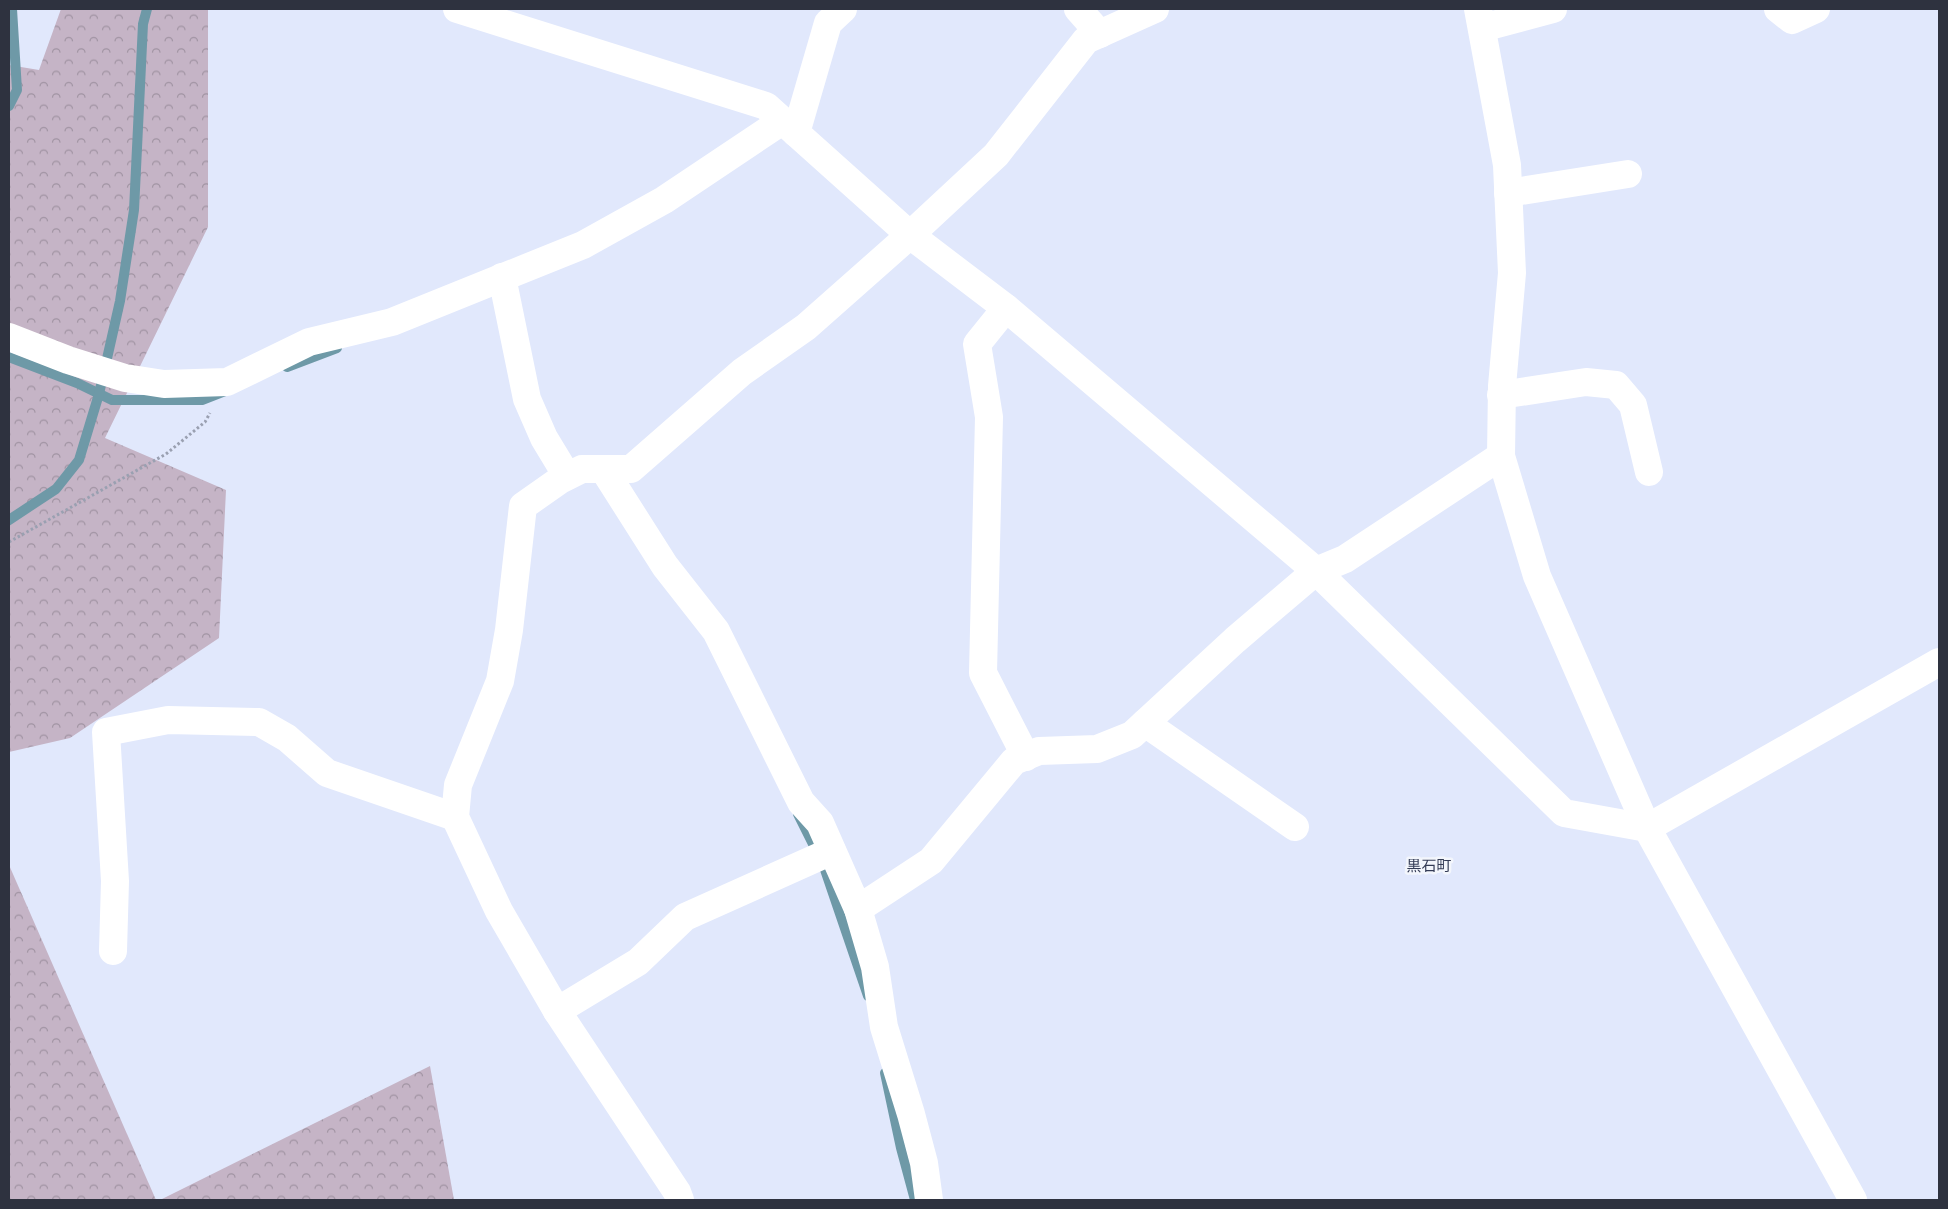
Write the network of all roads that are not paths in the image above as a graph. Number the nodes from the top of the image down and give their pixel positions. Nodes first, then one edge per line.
1 (457, 9) edge
2 (843, 9) edge
3 (1078, 9) edge
4 (1155, 9) edge
5 (1553, 9) edge
6 (1778, 9) edge
7 (1816, 9) edge
8 (1480, 18) edge
9 (1100, 34) junction
10 (789, 127) junction
11 (1628, 174) dead end
12 (1508, 193) junction
13 (910, 235) junction
14 (502, 278) junction
15 (1006, 308) junction
16 (9, 336) edge
17 (1501, 396) junction
18 (1501, 456) junction
19 (604, 470) junction
20 (1649, 472) dead end
21 (567, 476) junction
22 (1316, 571) junction
23 (1939, 662) edge
24 (1145, 723) junction
25 (1026, 757) junction
26 (455, 817) junction
27 (1295, 827) dead end
28 (1648, 828) junction
29 (832, 851) junction
30 (858, 909) junction
31 (113, 950) dead end
32 (557, 1011) junction
33 (680, 1200) edge
34 (929, 1200) edge
35 (1853, 1200) edge

1 - 10 street
2 - 10 street
3 - 9 street
4 - 9 street
5 - 8 street
6 - 7 street
8 - 12 street
9 - 13 street
10 - 13 street
10 - 14 street
11 - 12 street
12 - 17 street
13 - 15 street
13 - 19 street
14 - 16 street
14 - 21 street
15 - 22 street
15 - 25 street
17 - 18 street
17 - 20 street
18 - 22 street
18 - 28 street
19 - 21 street
19 - 29 street
21 - 26 street
22 - 24 street
22 - 28 street
23 - 28 street
24 - 25 street
24 - 27 street
25 - 30 street
26 - 31 street
26 - 32 street
28 - 35 street
29 - 30 street
29 - 32 street
30 - 34 street
32 - 33 street

